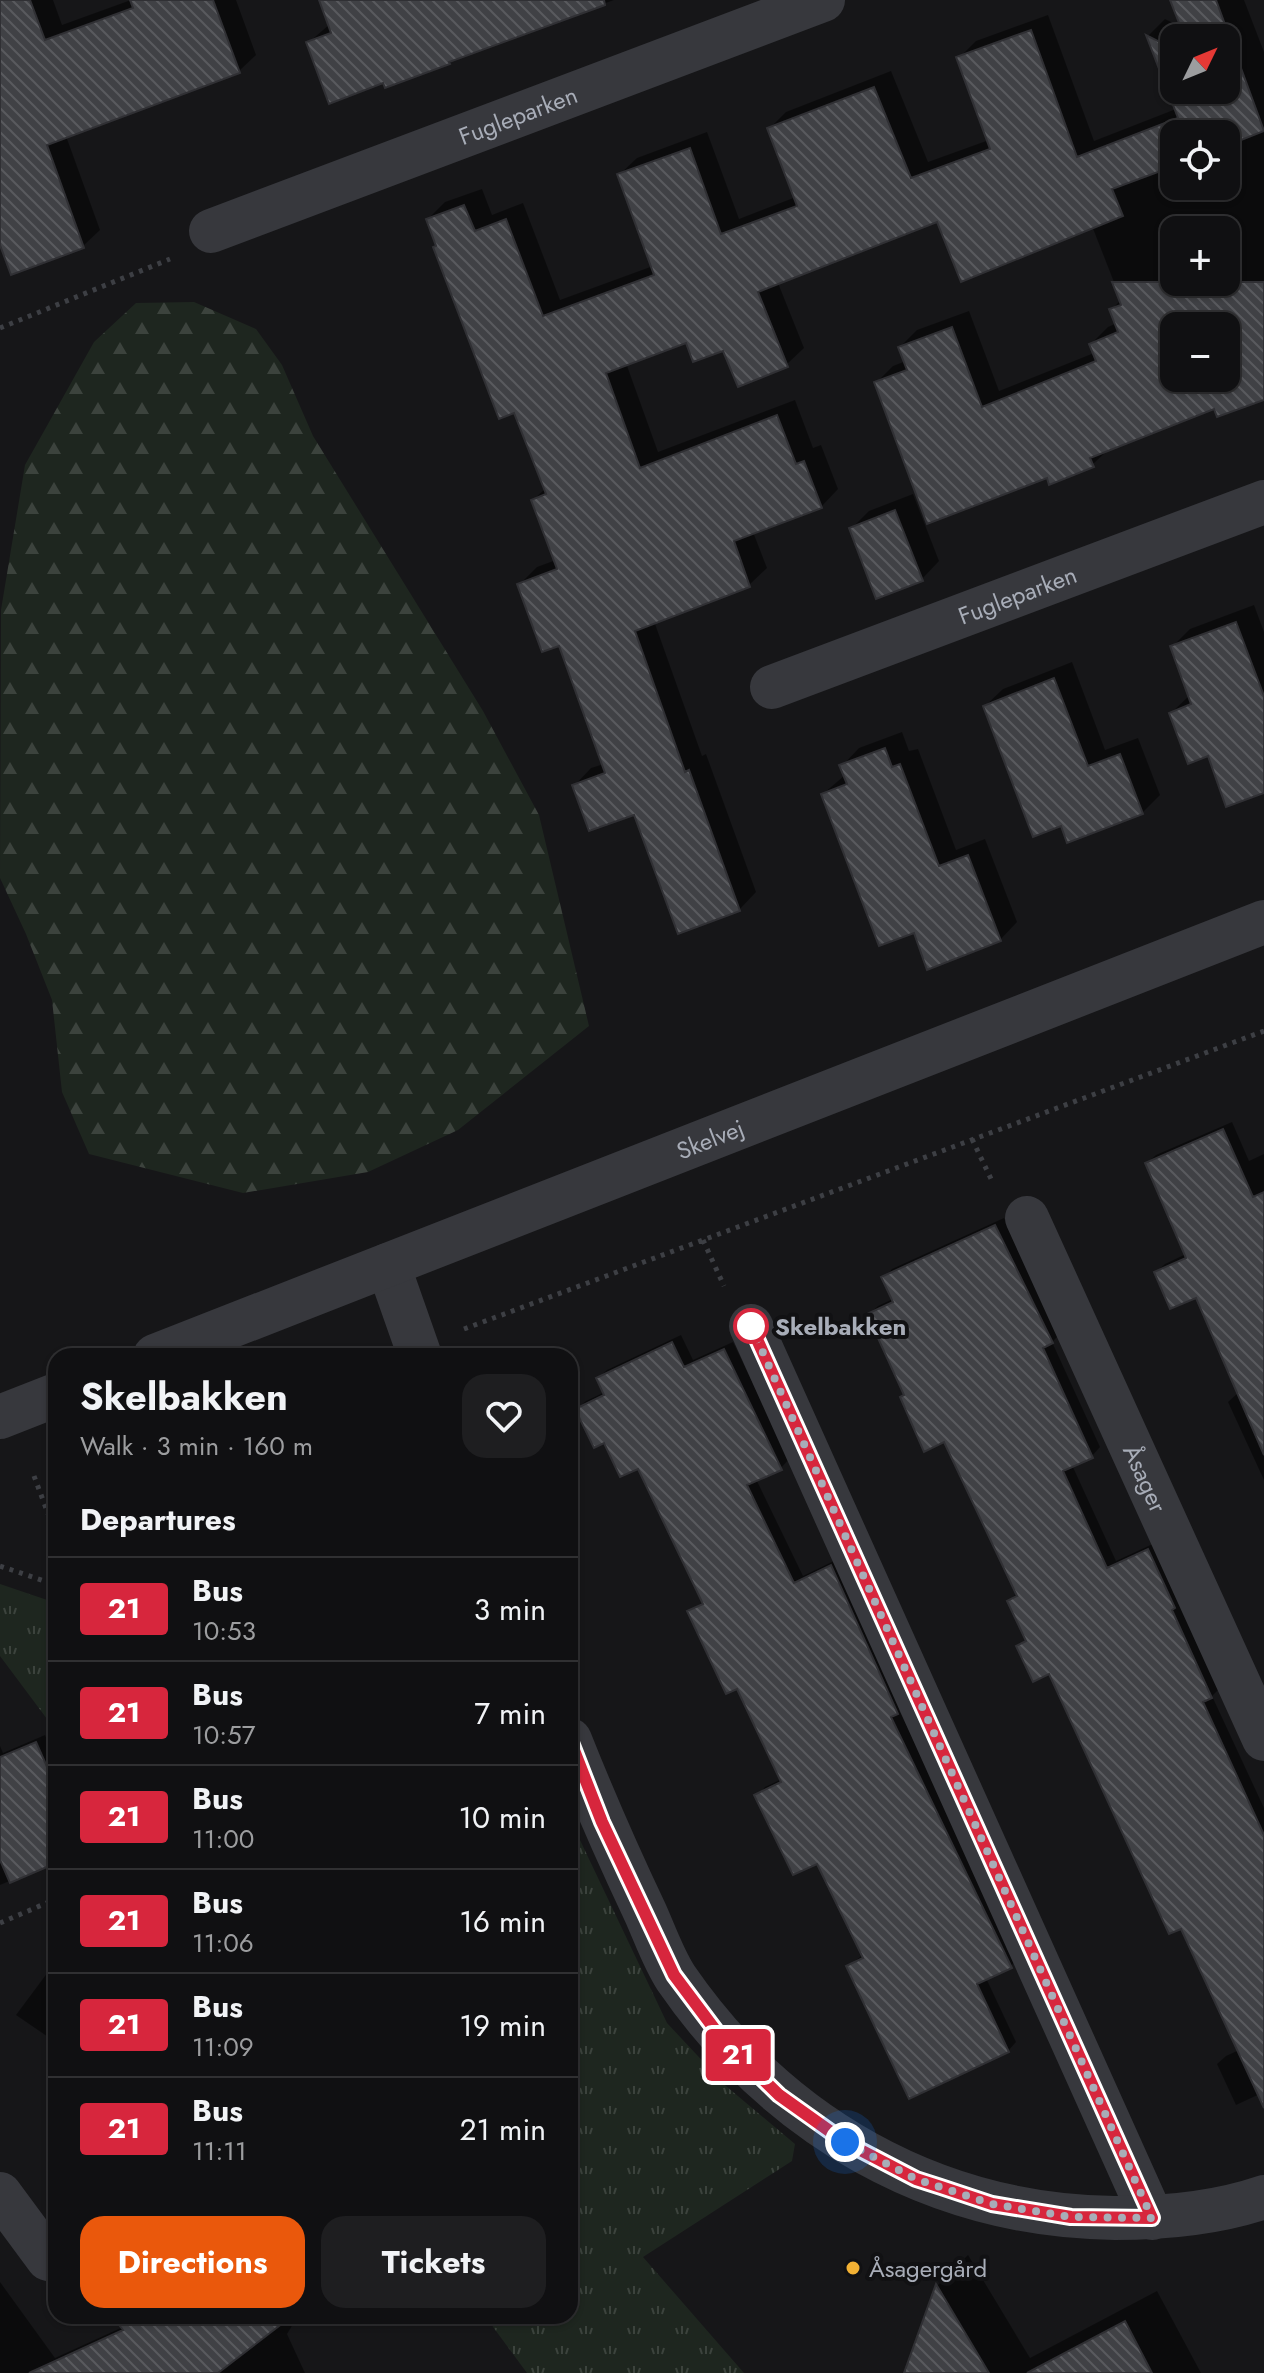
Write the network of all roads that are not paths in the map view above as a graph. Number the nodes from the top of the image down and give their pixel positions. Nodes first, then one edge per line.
1 (823, 0) edge
2 (211, 231) road end
3 (1264, 502) edge
4 (772, 687) dead end
5 (1264, 922) edge
6 (1027, 1218) dead end
7 (388, 1265) junction
8 (751, 1326) dead end
9 (175, 1348) edge
10 (417, 1348) edge
11 (48, 1398) edge
12 (0, 1417) edge
13 (1264, 1739) edge
14 (578, 1760) edge
15 (0, 2194) edge
16 (1264, 2197) edge
17 (1152, 2218) junction
18 (48, 2259) dead end

1 - 2 street, Fugleparken
3 - 4 street, Fugleparken
5 - 7 street, Skelvej
6 - 13 street, Åsager
7 - 9 street, Skelvej
7 - 10 street
8 - 17 street
11 - 12 street
14 - 17 street
15 - 18 street
16 - 17 street

